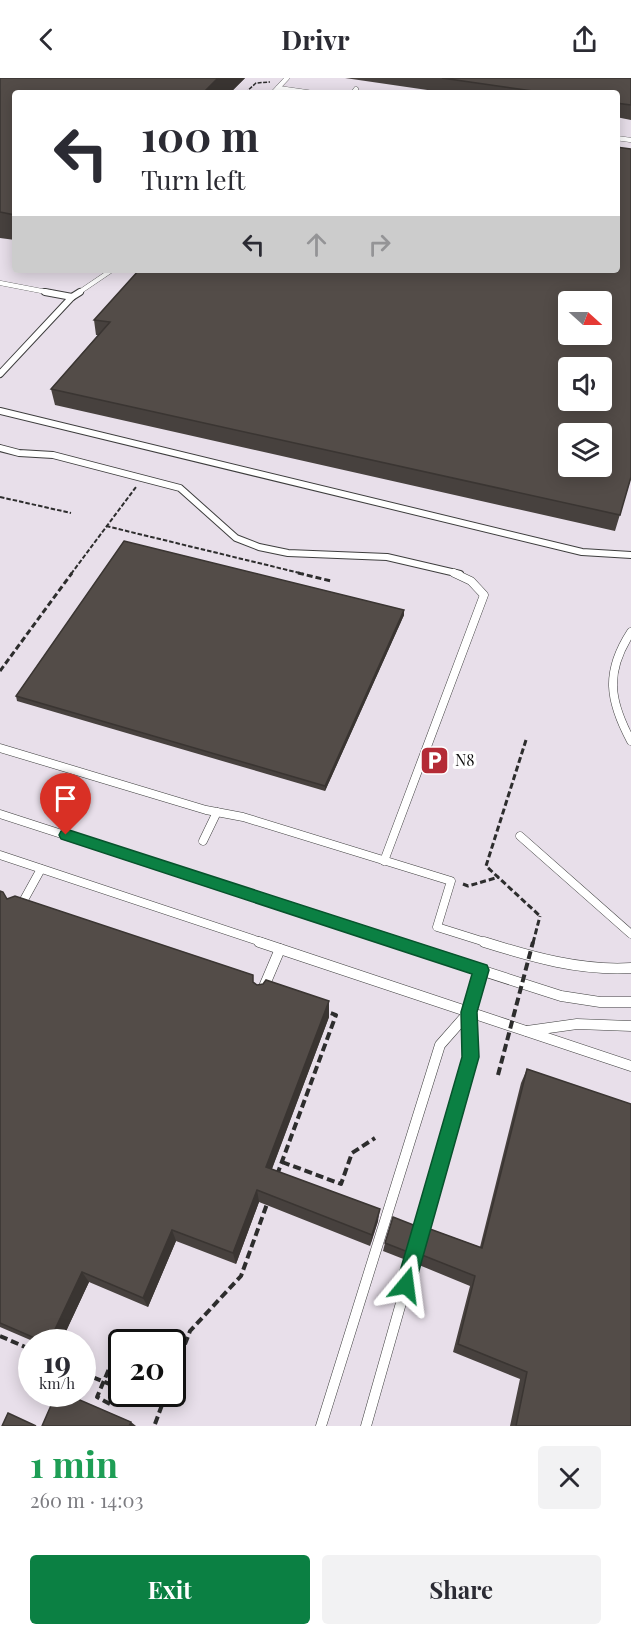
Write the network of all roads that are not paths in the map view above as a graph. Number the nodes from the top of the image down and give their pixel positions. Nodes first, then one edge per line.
1 (287, 78) edge
2 (278, 88) joint
3 (292, 90) edge
4 (108, 273) edge
5 (0, 283) edge
6 (72, 297) junction
7 (0, 374) edge
8 (0, 411) edge
9 (0, 448) edge
10 (631, 555) edge
11 (631, 632) edge
12 (631, 741) edge
13 (0, 748) edge
14 (217, 812) junction
15 (0, 814) edge
16 (520, 836) dead end
17 (203, 841) dead end
18 (0, 855) edge
19 (384, 861) junction
20 (41, 869) junction
21 (17, 911) edge
22 (631, 934) edge
23 (280, 949) junction
24 (631, 968) edge
25 (482, 970) junction
26 (261, 994) edge
27 (631, 1002) edge
28 (469, 1012) junction
29 (631, 1026) edge
30 (525, 1031) junction
31 (631, 1066) edge
32 (321, 1426) edge
33 (366, 1426) edge

1 - 2 lane
2 - 3 lane
4 - 6 lane
5 - 6 lane
6 - 7 lane
8 - 10 lane
9 - 19 lane
11 - 12 lane
13 - 14 lane
14 - 17 lane
14 - 19 lane
15 - 25 lane
16 - 22 lane
18 - 20 lane
19 - 24 lane
20 - 21 lane
20 - 23 lane
23 - 26 lane
23 - 28 lane
25 - 27 lane
25 - 28 lane
28 - 30 lane
28 - 32 lane
28 - 33 lane
29 - 30 lane
30 - 31 lane

